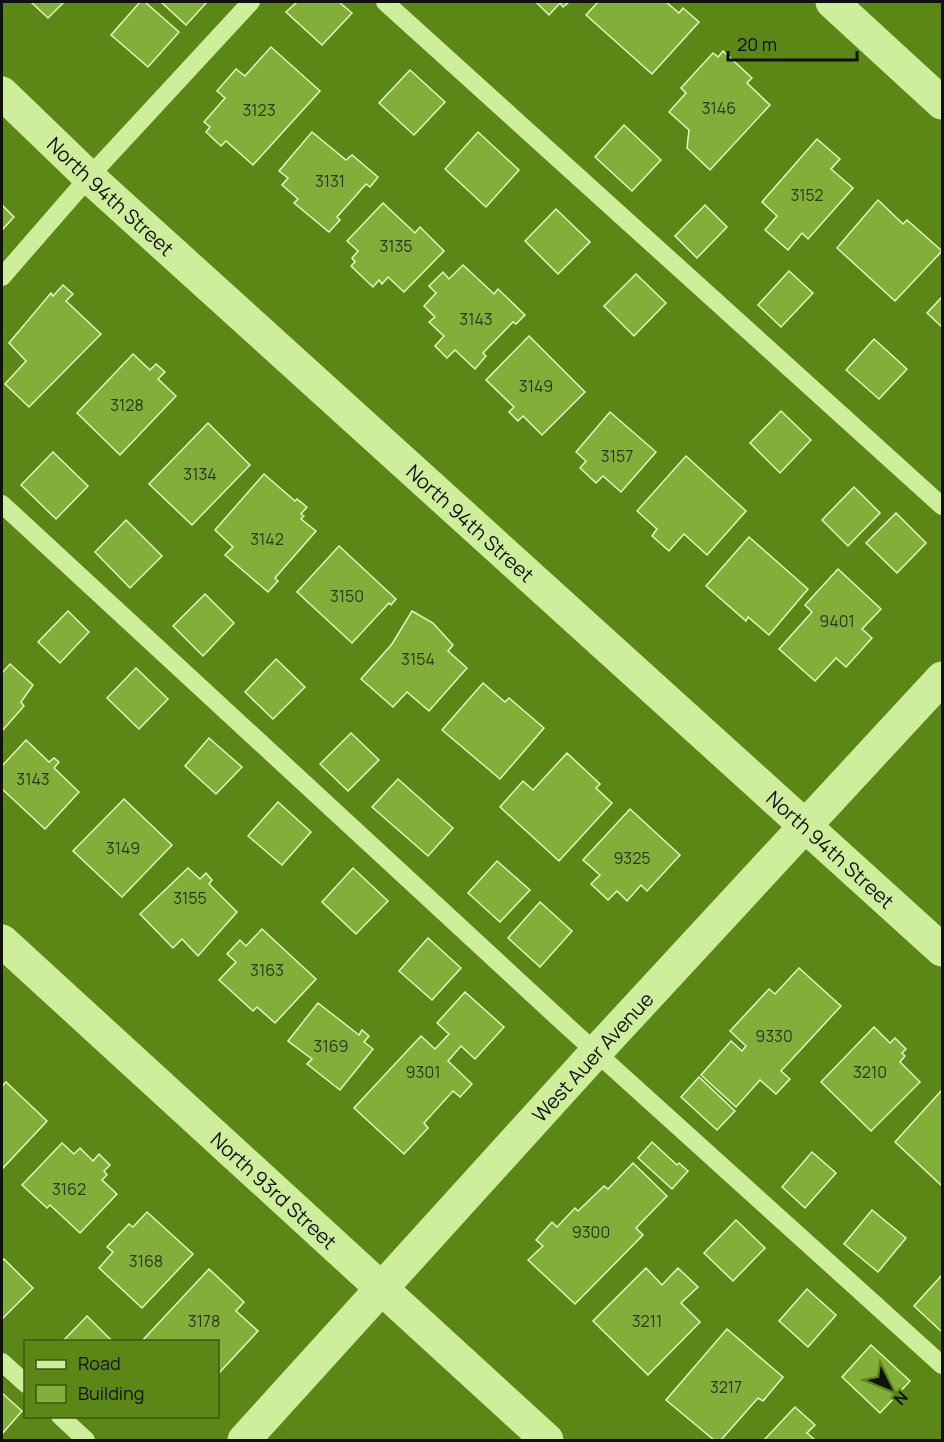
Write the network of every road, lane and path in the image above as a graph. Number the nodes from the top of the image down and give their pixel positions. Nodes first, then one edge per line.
1 (251, 2) edge
2 (385, 2) edge
3 (832, 2) edge
4 (2, 93) edge
5 (942, 103) edge
6 (89, 177) junction
7 (2, 277) edge
8 (2, 504) edge
9 (942, 506) edge
10 (942, 678) edge
11 (807, 826) junction
12 (2, 941) edge
13 (942, 950) edge
14 (596, 1052) junction
15 (382, 1289) junction
16 (2, 1362) edge
17 (942, 1365) edge
18 (24, 1382) edge
19 (62, 1418) edge
20 (86, 1440) edge
21 (244, 1440) edge
22 (547, 1440) edge

1 - 6 lane
2 - 9 lane
3 - 5 street
4 - 6 street, North 94th Street
6 - 7 lane
6 - 11 street, North 94th Street
8 - 14 lane
10 - 11 street, West Auer Avenue
11 - 13 street, North 94th Street
11 - 14 street, West Auer Avenue
12 - 15 street, North 93rd Street
14 - 15 street, West Auer Avenue
14 - 17 lane
15 - 21 street, West Auer Avenue
15 - 22 street, North 93rd Street
16 - 18 lane
19 - 20 lane

